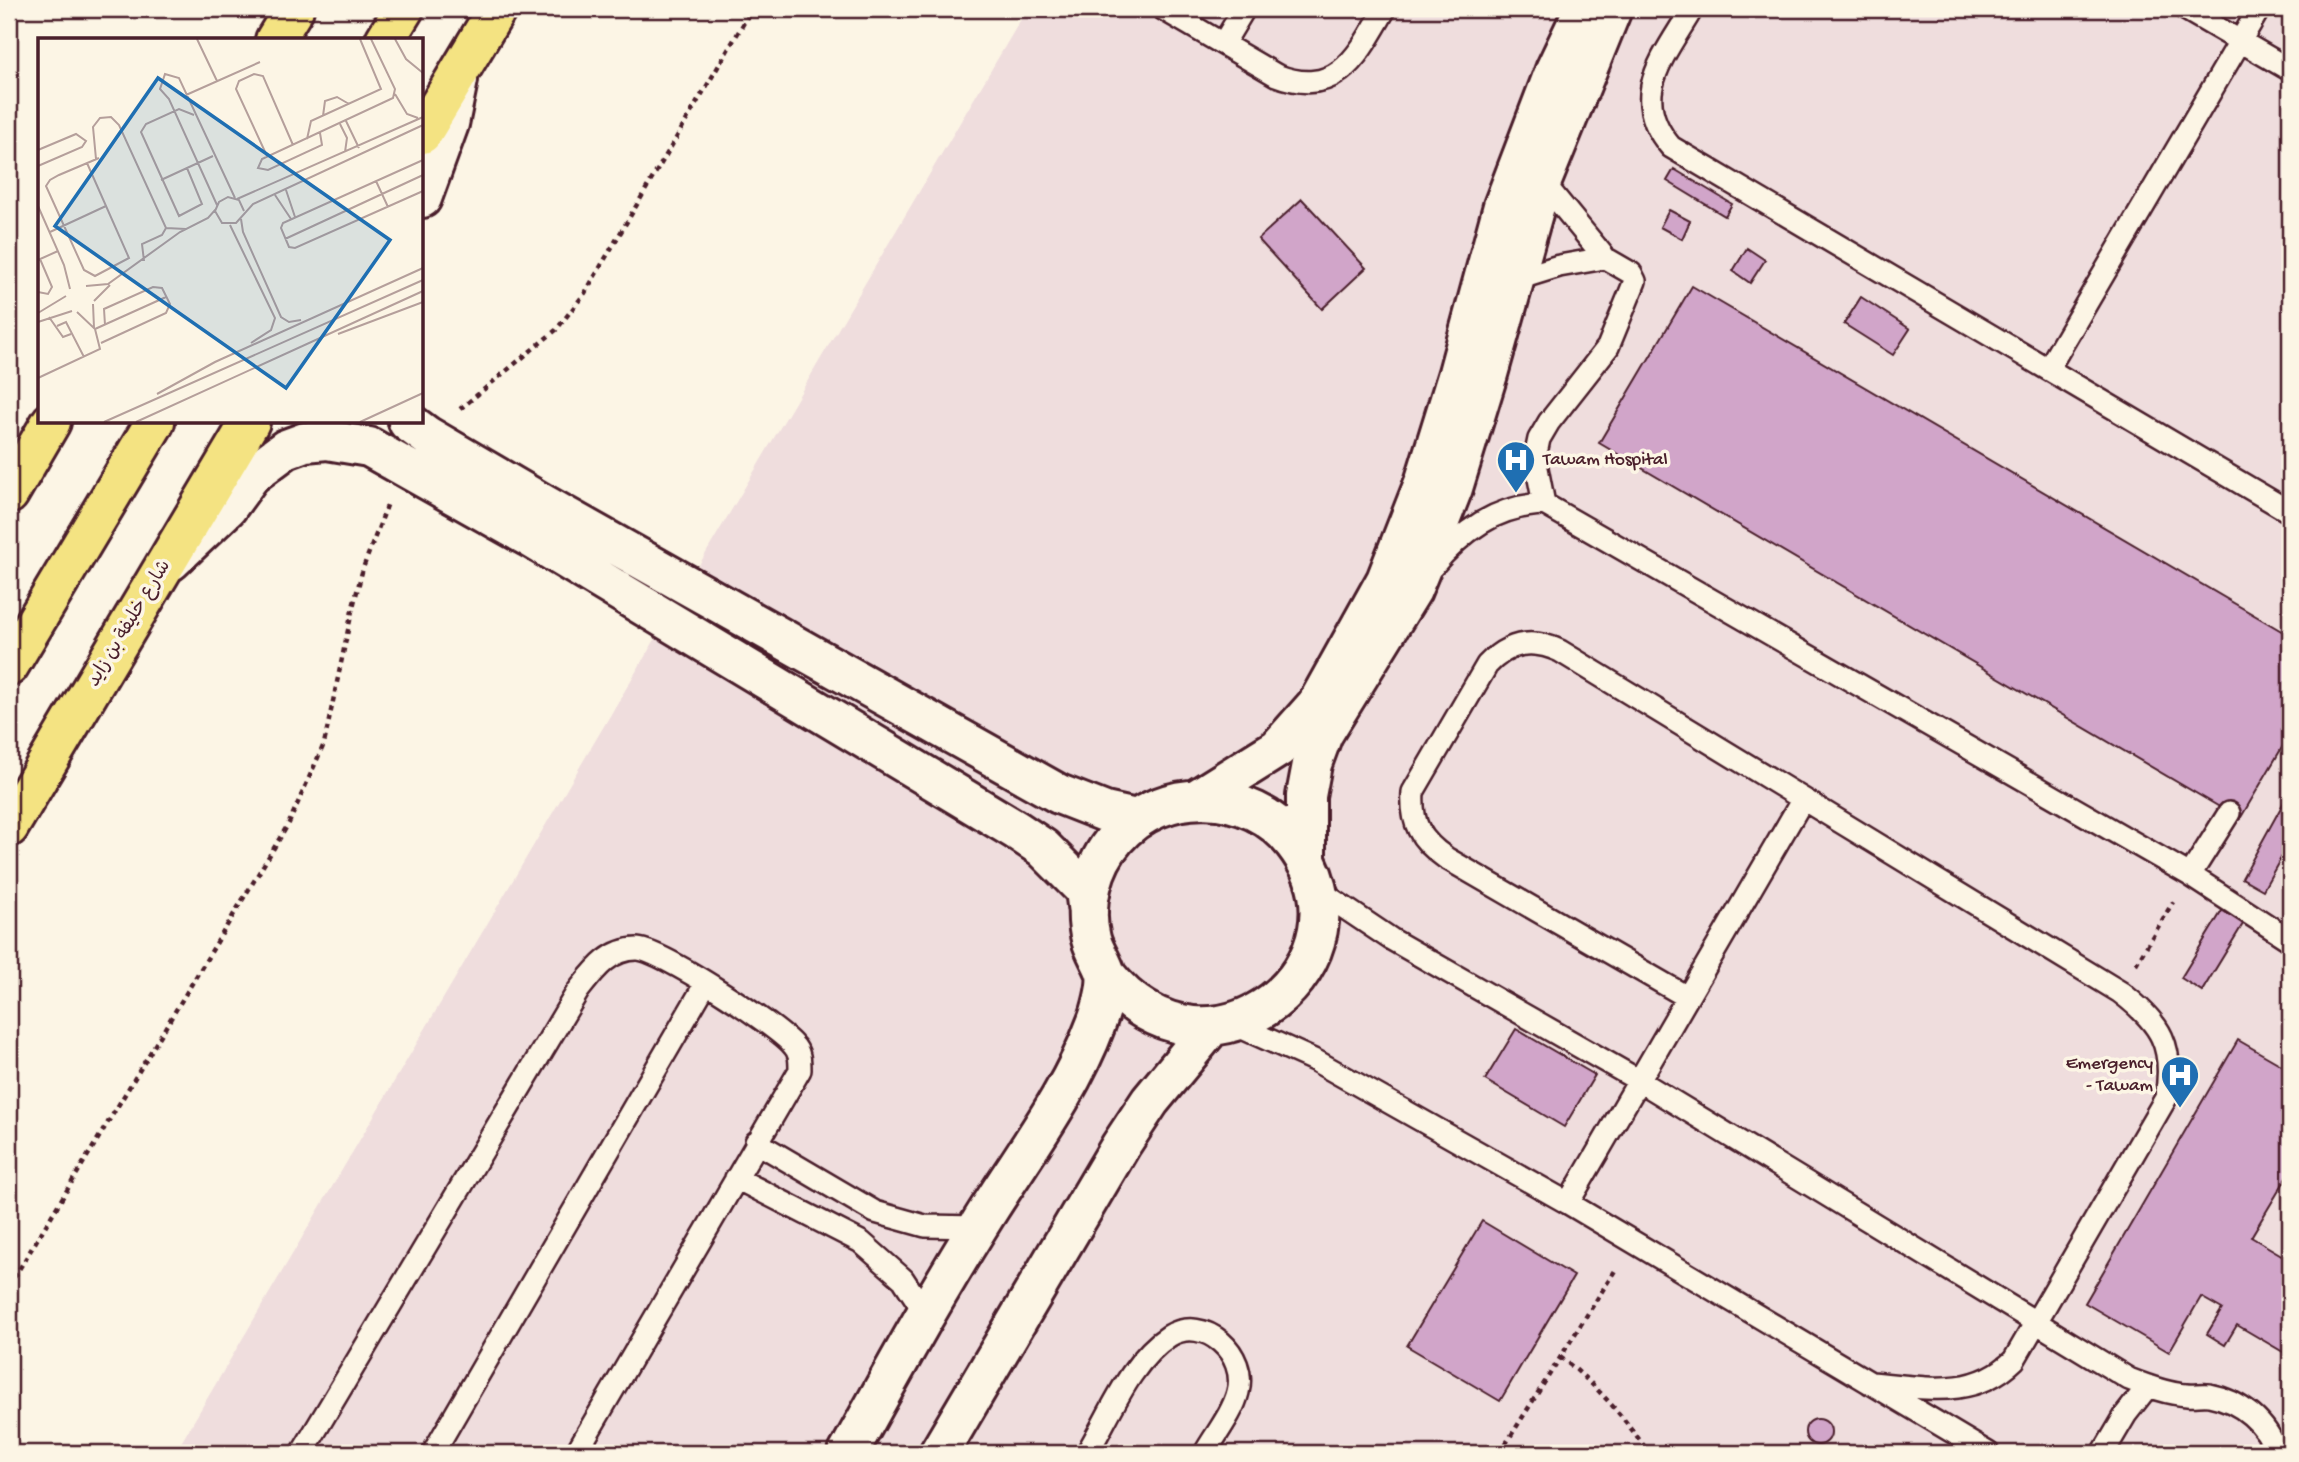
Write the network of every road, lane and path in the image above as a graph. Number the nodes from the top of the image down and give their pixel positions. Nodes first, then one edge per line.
1 (294, 9) edge
2 (404, 9) edge
3 (497, 9) edge
4 (752, 9) edge
5 (1163, 9) edge
6 (1244, 9) edge
7 (1385, 9) edge
8 (1584, 9) edge
9 (1612, 9) edge
10 (1692, 9) edge
11 (2185, 9) edge
12 (2259, 9) edge
13 (276, 38) edge
14 (386, 38) edge
15 (2240, 41) junction
16 (1223, 44) junction
17 (459, 70) junction
18 (2290, 70) edge
19 (424, 131) edge
20 (1542, 181) junction
21 (424, 193) edge
22 (1605, 258) junction
23 (1514, 280) junction
24 (2048, 369) junction
25 (50, 424) edge
26 (154, 424) edge
27 (249, 424) edge
28 (417, 429) edge
29 (405, 468) junction
30 (9, 495) edge
31 (1544, 504) junction
32 (2290, 512) edge
33 (164, 566) junction
34 (1412, 590) junction
35 (9, 666) edge
36 (1198, 798) junction
37 (1803, 799) junction
38 (2229, 813) dead end
39 (1136, 819) junction
40 (9, 827) edge
41 (1311, 875) junction
42 (2190, 875) junction
43 (1088, 913) junction
44 (2290, 940) edge
45 (1106, 975) junction
46 (706, 983) junction
47 (2120, 992) junction
48 (1687, 997) junction
49 (1221, 1025) junction
50 (1638, 1080) junction
51 (756, 1142) junction
52 (736, 1178) junction
53 (1568, 1203) junction
54 (978, 1227) junction
55 (1633, 1241) junction
56 (9, 1286) edge
57 (926, 1314) junction
58 (2036, 1322) junction
59 (1560, 1357) junction
60 (1870, 1383) junction
61 (2148, 1386) junction
62 (1208, 1452) edge
63 (302, 1453) edge
64 (433, 1453) edge
65 (576, 1453) edge
66 (848, 1453) edge
67 (939, 1453) edge
68 (1087, 1453) edge
69 (1500, 1453) edge
70 (1649, 1453) edge
71 (1988, 1453) edge
72 (2103, 1453) edge
73 (2277, 1453) edge

1 - 13 main road
2 - 14 main road
3 - 17 main road
4 - 28 path
5 - 16 lane
6 - 16 lane
7 - 16 lane
8 - 36 street
9 - 20 street
10 - 24 lane
11 - 15 lane
12 - 15 lane
15 - 18 lane
15 - 24 lane
17 - 19 main road
17 - 21 street
20 - 22 lane
20 - 23 street
22 - 23 lane
22 - 31 lane
23 - 34 street
24 - 32 lane
25 - 30 main road
26 - 35 main road
27 - 33 main road, شارع خليفة بن زايد
28 - 39 street
29 - 33 street
29 - 43 street
29 - 56 path
31 - 34 lane
31 - 42 lane
33 - 40 main road, شارع خليفة بن زايد
34 - 41 street
36 - 39 street
36 - 41 street
37 - 47 lane
37 - 48 lane
37 - 48 lane
38 - 42 lane
39 - 43 street
41 - 49 street
41 - 50 lane
42 - 44 lane
42 - 47 path
43 - 45 street
45 - 49 street
45 - 54 street
46 - 51 lane
46 - 63 lane
46 - 64 lane
47 - 58 lane
48 - 50 lane
49 - 53 lane
49 - 67 street
50 - 53 lane
50 - 58 lane
51 - 52 lane
51 - 54 lane
52 - 57 lane
52 - 65 lane
53 - 55 lane
54 - 57 street
55 - 59 path
55 - 60 lane
57 - 66 street
58 - 60 lane
58 - 61 lane
59 - 69 path
59 - 70 path
60 - 71 lane
61 - 72 lane
61 - 73 lane
62 - 68 lane

